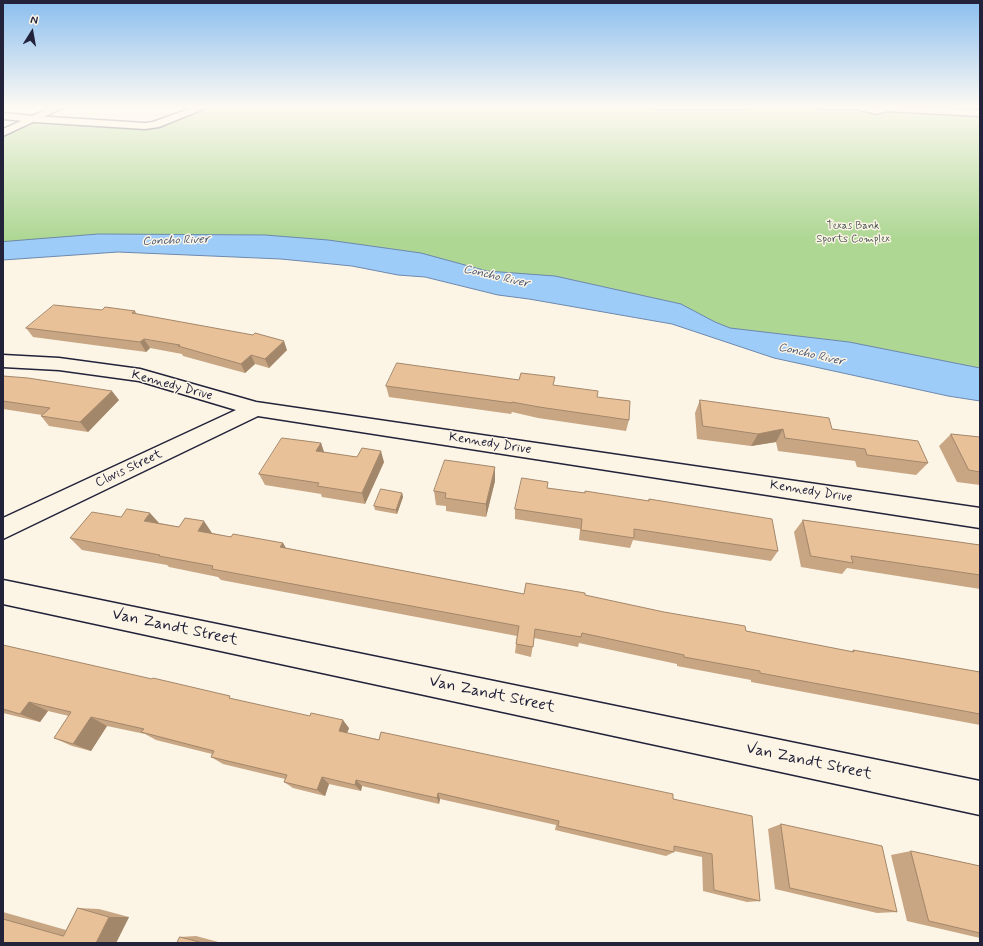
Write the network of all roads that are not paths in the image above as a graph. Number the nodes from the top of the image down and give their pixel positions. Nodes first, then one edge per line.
1 (3, 361) edge
2 (256, 409) junction
3 (980, 518) edge
4 (3, 529) edge
5 (3, 592) edge
6 (980, 798) edge

1 - 2 street, Kennedy Drive
2 - 3 street, Kennedy Drive
2 - 4 street, Clovis Street
5 - 6 street, Van Zandt Street

